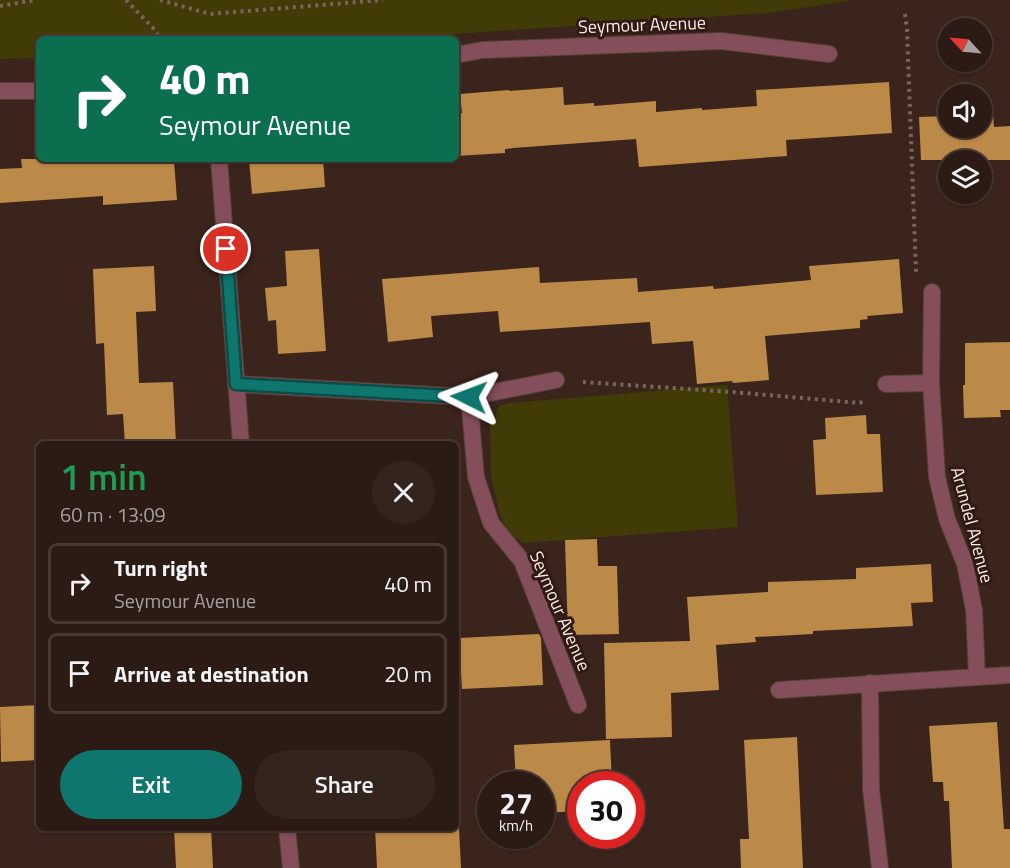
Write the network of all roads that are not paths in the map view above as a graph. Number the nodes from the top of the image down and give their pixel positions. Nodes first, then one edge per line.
1 (459, 54) edge
2 (830, 54) dead end
3 (0, 91) edge
4 (36, 91) edge
5 (219, 162) edge
6 (932, 292) road end
7 (556, 380) road end
8 (931, 383) junction
9 (236, 384) junction
10 (886, 384) road end
11 (469, 397) junction
12 (240, 441) edge
13 (1010, 675) edge
14 (976, 677) junction
15 (870, 683) junction
16 (779, 690) dead end
17 (578, 705) dead end
18 (287, 831) edge
19 (291, 868) edge
20 (880, 868) edge

1 - 2 street, Seymour Avenue
3 - 4 street
5 - 9 street
6 - 8 street, Arundel Avenue
7 - 11 street
8 - 10 street
8 - 14 street, Arundel Avenue
9 - 11 street
9 - 12 street
11 - 17 street, Seymour Avenue
13 - 14 street
14 - 15 street
15 - 16 street
15 - 20 street
18 - 19 street

